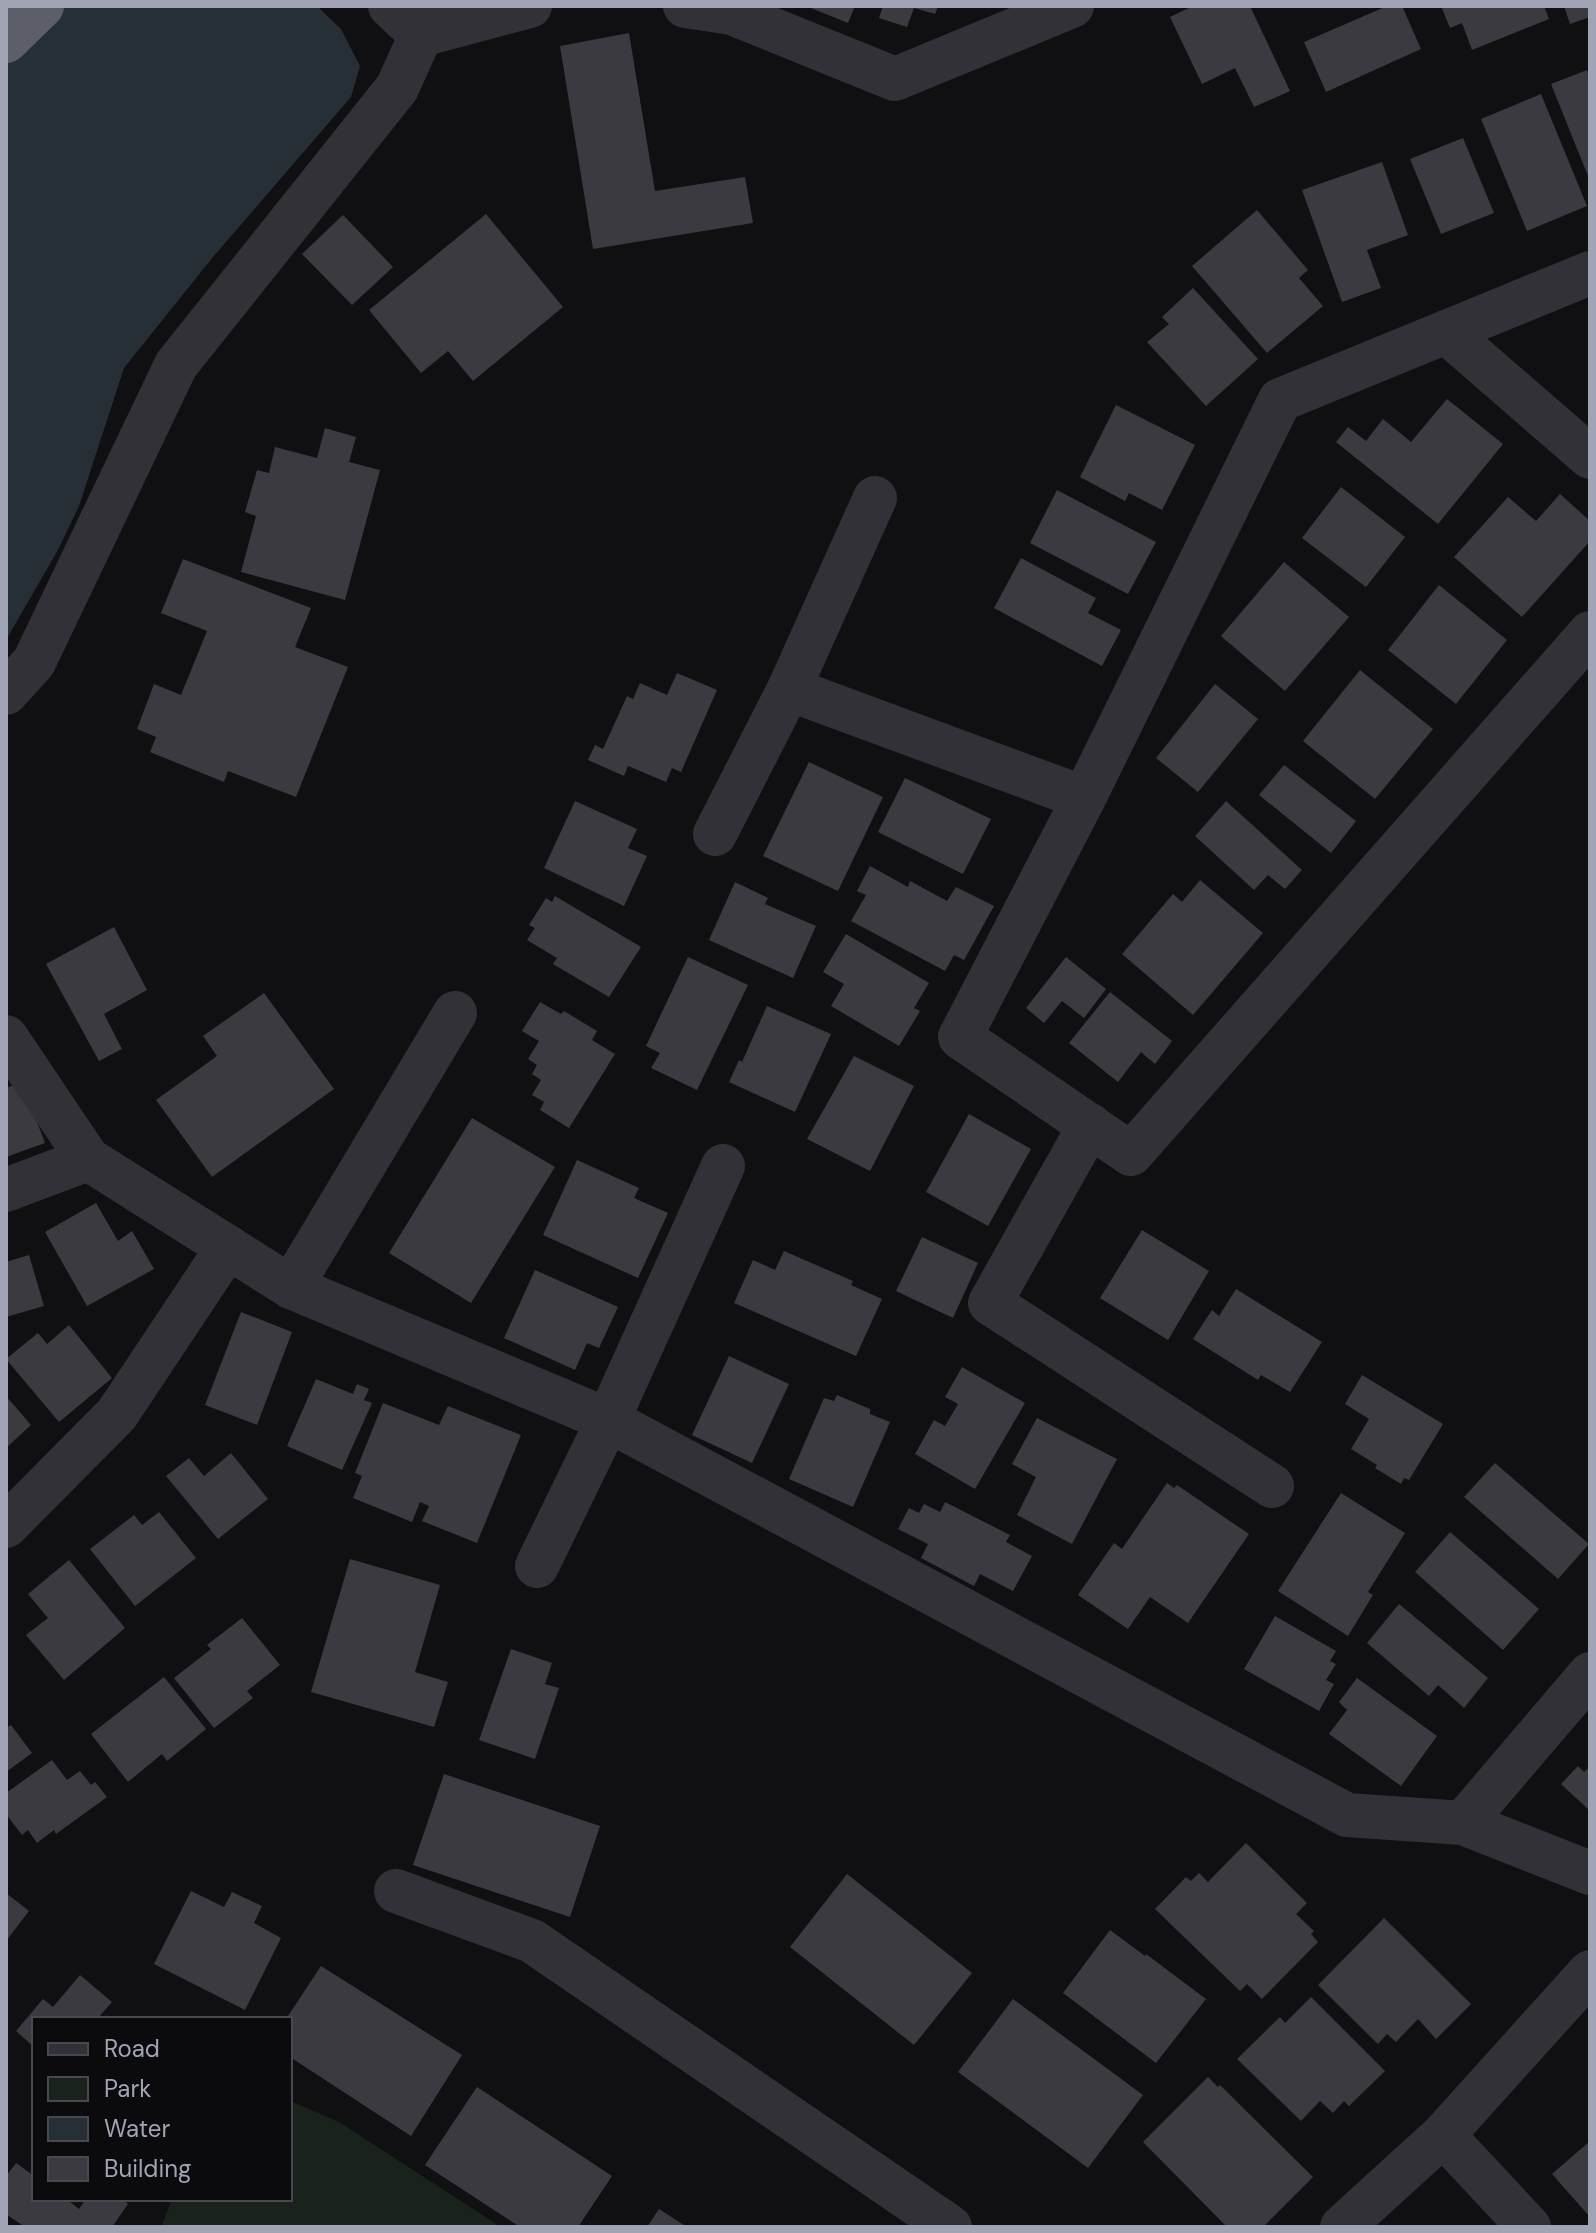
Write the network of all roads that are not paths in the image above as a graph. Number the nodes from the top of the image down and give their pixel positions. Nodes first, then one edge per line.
1 (42, 6) edge
2 (530, 6) edge
3 (685, 6) edge
4 (1072, 6) edge
5 (409, 16) edge
6 (6, 41) edge
7 (1590, 273) edge
8 (1446, 332) junction
9 (1590, 457) edge
10 (875, 498) dead end
11 (1590, 633) edge
12 (789, 689) junction
13 (6, 693) edge
14 (1084, 798) junction
15 (715, 834) dead end
16 (455, 1013) dead end
17 (6, 1037) edge
18 (1090, 1125) junction
19 (88, 1159) junction
20 (723, 1166) dead end
21 (6, 1190) edge
22 (228, 1247) junction
23 (291, 1287) junction
24 (608, 1420) junction
25 (1272, 1486) dead end
26 (6, 1526) edge
27 (537, 1566) dead end
28 (1590, 1674) edge
29 (1463, 1823) junction
30 (1590, 1873) edge
31 (396, 1891) dead end
32 (1590, 1972) edge
33 (1443, 2135) junction
34 (950, 2227) edge
35 (1342, 2227) edge
36 (1529, 2227) edge

1 - 6 highway
2 - 5 street
3 - 4 street
5 - 13 street
7 - 8 street
8 - 9 street
8 - 14 street
10 - 12 street
11 - 18 street
12 - 14 street
12 - 15 street
14 - 18 street
16 - 23 street
17 - 19 street
18 - 25 street
19 - 21 street
19 - 22 street
20 - 24 street
22 - 23 street
22 - 26 street
23 - 24 street
24 - 27 street
24 - 29 street
28 - 29 street
29 - 30 street
31 - 34 street
32 - 33 street
33 - 35 street
33 - 36 street

